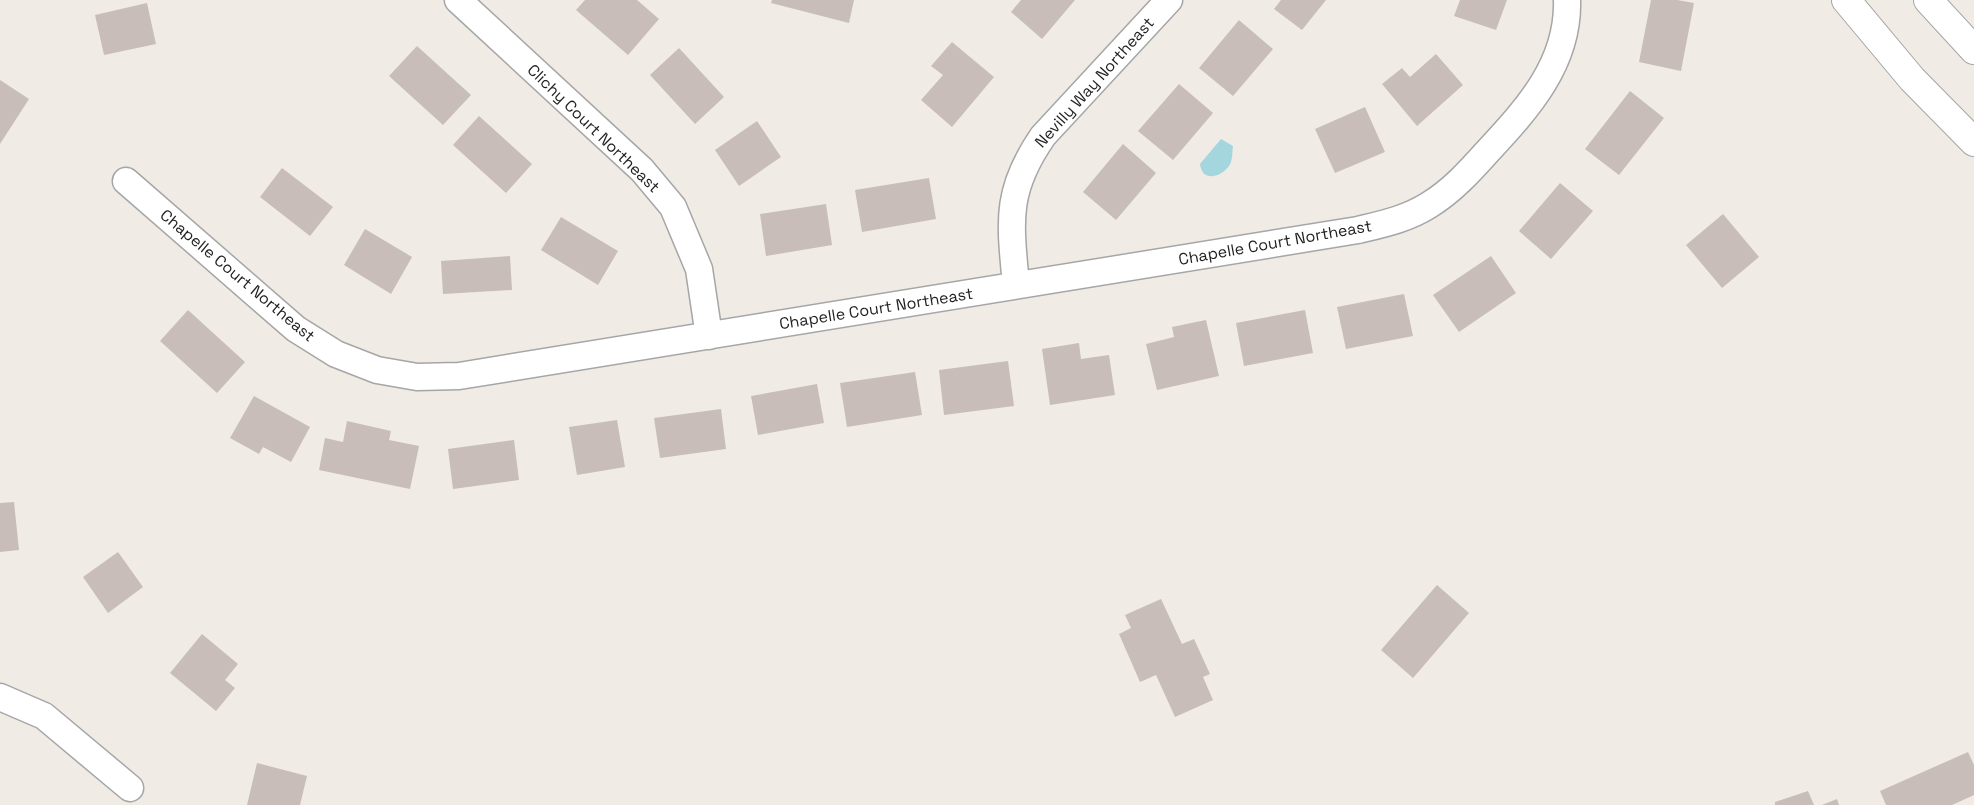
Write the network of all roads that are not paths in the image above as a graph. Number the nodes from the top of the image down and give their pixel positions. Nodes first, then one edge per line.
1 (458, 0) edge
2 (1169, 0) edge
3 (1567, 0) edge
4 (1846, 0) edge
5 (1928, 0) edge
6 (1974, 50) edge
7 (1974, 142) edge
8 (126, 181) dead end
9 (1016, 285) junction
10 (709, 336) junction
11 (0, 697) edge
12 (130, 788) dead end

1 - 10 street, Clichy Court Northeast
2 - 9 street, Nevilly Way Northeast
3 - 9 street, Chapelle Court Northeast
4 - 7 street
5 - 6 street
8 - 10 street, Chapelle Court Northeast
9 - 10 street, Chapelle Court Northeast
11 - 12 street

